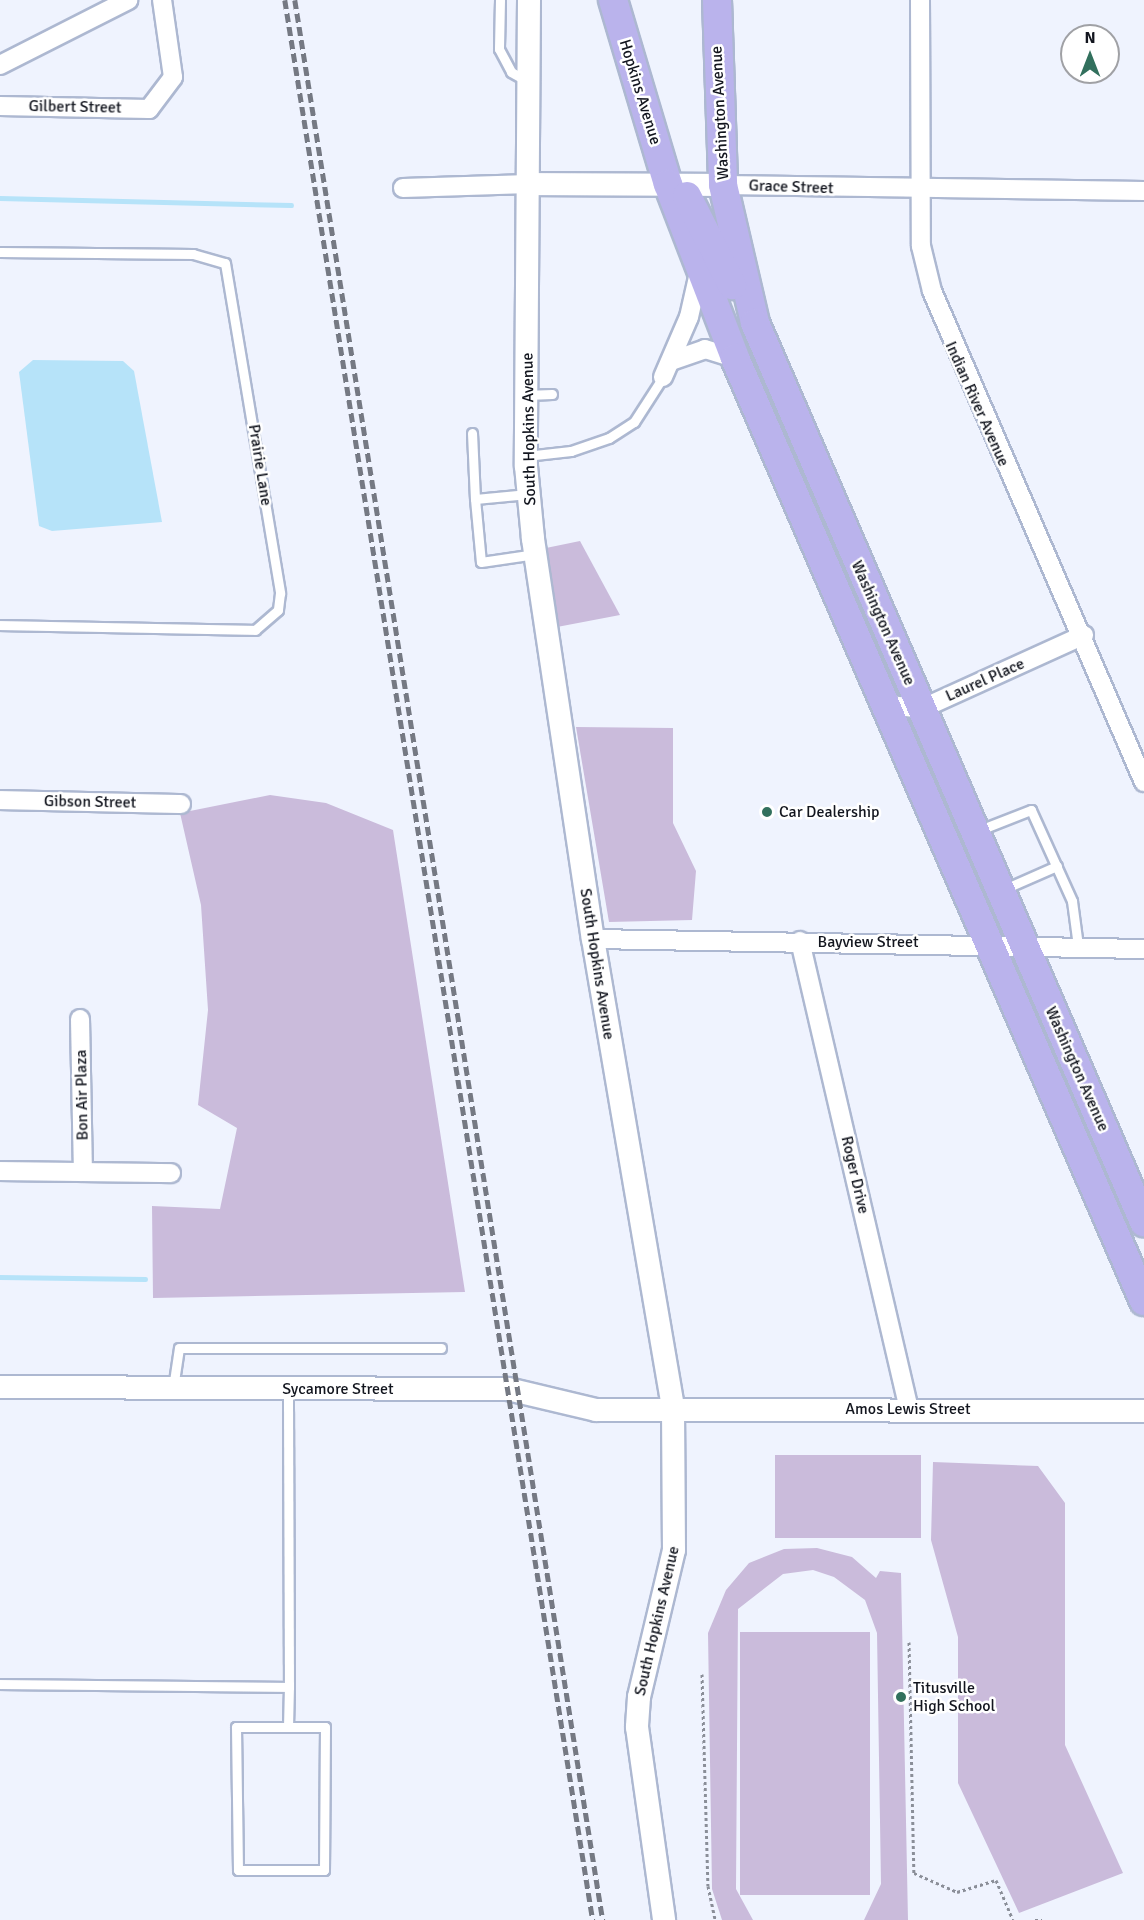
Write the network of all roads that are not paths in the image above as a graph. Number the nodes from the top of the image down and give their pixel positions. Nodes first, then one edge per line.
1 (128, 0) edge
2 (162, 0) edge
3 (500, 0) edge
4 (529, 0) edge
5 (613, 0) edge
6 (717, 0) edge
7 (920, 0) edge
8 (0, 65) edge
9 (529, 82) junction
10 (0, 106) edge
11 (529, 184) junction
12 (668, 184) junction
13 (723, 185) junction
14 (403, 188) dead end
15 (921, 191) junction
16 (1144, 191) edge
17 (0, 252) edge
18 (700, 271) junction
19 (756, 323) junction
20 (735, 358) junction
21 (667, 369) junction
22 (552, 394) dead end
23 (526, 395) junction
24 (471, 434) dead end
25 (807, 447) junction
26 (526, 456) junction
27 (779, 459) junction
28 (529, 494) junction
29 (475, 500) junction
30 (536, 554) junction
31 (0, 625) edge
32 (1084, 635) junction
33 (882, 704) junction
34 (921, 709) junction
35 (1144, 782) edge
36 (0, 800) edge
37 (181, 804) dead end
38 (975, 832) junction
39 (1057, 866) junction
40 (1000, 891) junction
41 (592, 939) junction
42 (800, 941) junction
43 (988, 942) junction
44 (1023, 944) junction
45 (1078, 946) junction
46 (1144, 949) edge
47 (80, 1019) dead end
48 (1121, 1168) junction
49 (0, 1171) edge
50 (83, 1172) junction
51 (171, 1173) dead end
52 (1091, 1180) junction
53 (1144, 1222) edge
54 (1144, 1301) edge
55 (441, 1348) dead end
56 (0, 1387) edge
57 (173, 1388) junction
58 (288, 1389) junction
59 (673, 1408) junction
60 (909, 1409) junction
61 (1144, 1411) edge
62 (0, 1684) edge
63 (289, 1687) junction
64 (288, 1727) junction
65 (664, 1920) edge

1 - 8 street
2 - 10 street, Gilbert Street
3 - 9 lane
4 - 9 street, South Hopkins Avenue
5 - 12 main road, Hopkins Avenue
6 - 13 main road, Washington Avenue
7 - 15 street, Indian River Avenue
9 - 11 street, South Hopkins Avenue
11 - 12 street, Grace Street
11 - 14 street, Grace Street
11 - 23 street, South Hopkins Avenue
12 - 13 street, Grace Street
12 - 18 main road, Washington Avenue
12 - 19 main road
13 - 15 street, Grace Street
13 - 19 main road, Washington Avenue
15 - 16 street, Grace Street
15 - 32 street, Indian River Avenue
17 - 31 lane, Prairie Lane
18 - 20 main road, Washington Avenue
18 - 21 street
19 - 25 main road, Washington Avenue
20 - 21 street
20 - 27 main road, Washington Avenue
21 - 26 lane
22 - 23 lane
23 - 26 street, South Hopkins Avenue
24 - 29 lane
25 - 27 street
25 - 34 main road, Washington Avenue
26 - 28 street, South Hopkins Avenue
27 - 33 main road, Washington Avenue
28 - 29 lane
28 - 30 street, South Hopkins Avenue
29 - 30 lane
30 - 41 street, South Hopkins Avenue
32 - 34 street, Laurel Place
32 - 35 street, Indian River Avenue
33 - 34 street
33 - 43 main road, Washington Avenue
34 - 38 main road, Washington Avenue
36 - 37 street, Gibson Street
38 - 39 lane
38 - 40 main road, Washington Avenue
39 - 40 lane
39 - 45 lane
40 - 44 main road, Washington Avenue
41 - 42 street, Bayview Street
41 - 59 street, South Hopkins Avenue
42 - 43 street, Bayview Street
42 - 60 street, Roger Drive
43 - 44 street, Bayview Street
43 - 52 main road, Washington Avenue
44 - 45 street, Bayview Street
44 - 48 main road, Washington Avenue
45 - 46 street, Bayview Street
47 - 50 street, Bon Air Plaza
48 - 52 main road
48 - 53 main road, Washington Avenue
49 - 50 street
50 - 51 street
52 - 54 main road, Washington Avenue
55 - 57 lane
56 - 57 street, Sycamore Street
57 - 58 street, Sycamore Street
58 - 59 street, Sycamore Street
58 - 63 lane
59 - 60 street, Amos Lewis Street
59 - 65 street, South Hopkins Avenue
60 - 61 street, Amos Lewis Street
62 - 63 lane
63 - 64 lane
64 - 64 lane

